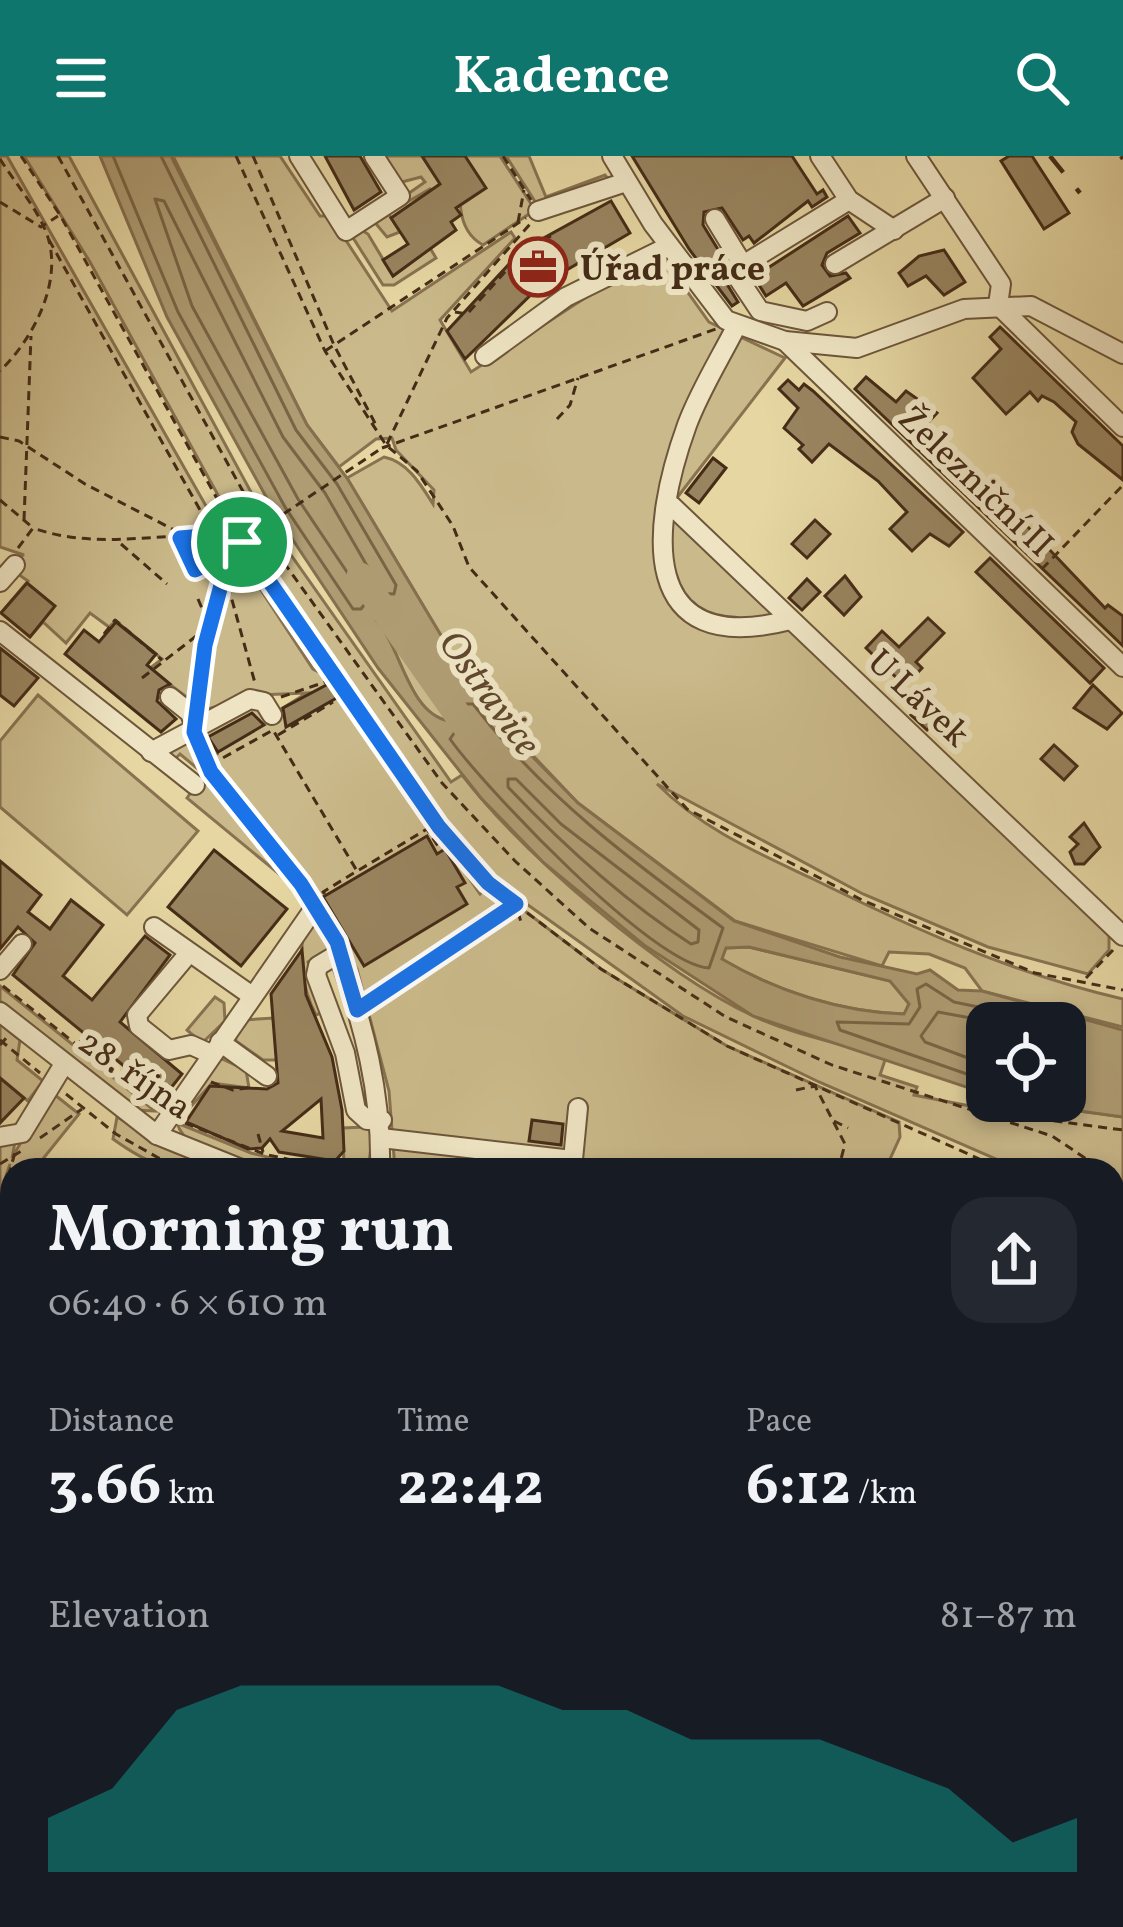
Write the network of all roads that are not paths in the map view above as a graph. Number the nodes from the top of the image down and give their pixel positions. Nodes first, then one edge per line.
1 (299, 156) edge
2 (374, 156) edge
3 (820, 156) edge
4 (916, 156) edge
5 (613, 157) edge
6 (626, 182) junction
7 (945, 198) junction
8 (849, 200) junction
9 (542, 217) road end
10 (715, 219) dead end
11 (894, 230) junction
12 (669, 246) junction
13 (835, 264) dead end
14 (743, 265) junction
15 (998, 304) junction
16 (827, 312) dead end
17 (732, 322) junction
18 (785, 341) junction
19 (1123, 354) edge
20 (485, 356) dead end
21 (1123, 427) edge
22 (672, 506) dead end
23 (13, 562) road end
24 (0, 582) edge
25 (790, 620) junction
26 (0, 632) edge
27 (1123, 667) edge
28 (170, 697) dead end
29 (268, 709) road end
30 (195, 728) junction
31 (152, 752) junction
32 (195, 785) dead end
33 (320, 903) road end
34 (154, 927) dead end
35 (1123, 938) edge
36 (22, 944) dead end
37 (189, 953) junction
38 (0, 970) edge
39 (258, 1003) junction
40 (0, 1012) edge
41 (215, 1048) junction
42 (64, 1064) junction
43 (261, 1082) road end
44 (578, 1108) dead end
45 (381, 1129) junction
46 (157, 1135) junction
47 (0, 1137) edge
48 (214, 1158) edge
49 (380, 1158) edge
50 (535, 1158) edge
51 (573, 1158) edge

1 - 2 street
3 - 8 street
4 - 7 street
5 - 6 street
6 - 9 street
6 - 12 street
7 - 11 street
7 - 15 street
8 - 11 street
8 - 14 street
10 - 14 street
11 - 13 street
12 - 17 street
12 - 20 street
14 - 16 street
15 - 18 street
15 - 19 street
15 - 21 street
17 - 18 street
17 - 25 street
18 - 27 street, Železniční II
22 - 25 street, U Lávek
23 - 24 street
25 - 35 street, U Lávek
26 - 31 street
28 - 30 street
29 - 30 street
30 - 31 street
31 - 32 street
33 - 39 street
34 - 37 street
36 - 38 street
37 - 39 street
37 - 41 street
39 - 41 street
40 - 42 street, 28. října
41 - 43 street
41 - 46 street
42 - 46 street, 28. října
42 - 47 street
44 - 51 street
45 - 45 street
45 - 49 street
45 - 50 street
46 - 48 street, 28. října

